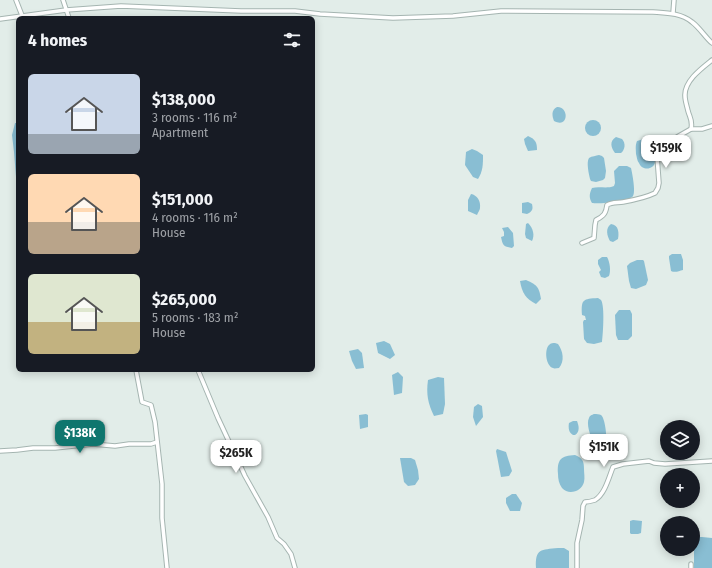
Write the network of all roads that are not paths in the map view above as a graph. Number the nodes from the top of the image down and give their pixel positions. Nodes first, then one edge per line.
1 (16, 0) edge
2 (63, 0) edge
3 (674, 0) edge
4 (66, 10) junction
5 (673, 13) junction
6 (23, 16) edge
7 (29, 16) edge
8 (68, 16) edge
9 (16, 18) edge
10 (0, 19) edge
11 (712, 43) edge
12 (712, 60) edge
13 (712, 126) edge
14 (691, 129) junction
15 (582, 243) dead end
16 (136, 372) edge
17 (199, 372) edge
18 (157, 442) junction
19 (0, 451) edge
20 (712, 461) edge
21 (167, 568) edge
22 (295, 568) edge
23 (577, 568) edge

1 - 6 street
2 - 4 street
3 - 5 street
4 - 5 street
4 - 7 street
4 - 8 street
5 - 11 street
9 - 10 street
12 - 14 street
13 - 14 street
14 - 15 street
16 - 18 street
17 - 22 street
18 - 19 street
18 - 21 street
20 - 23 street

